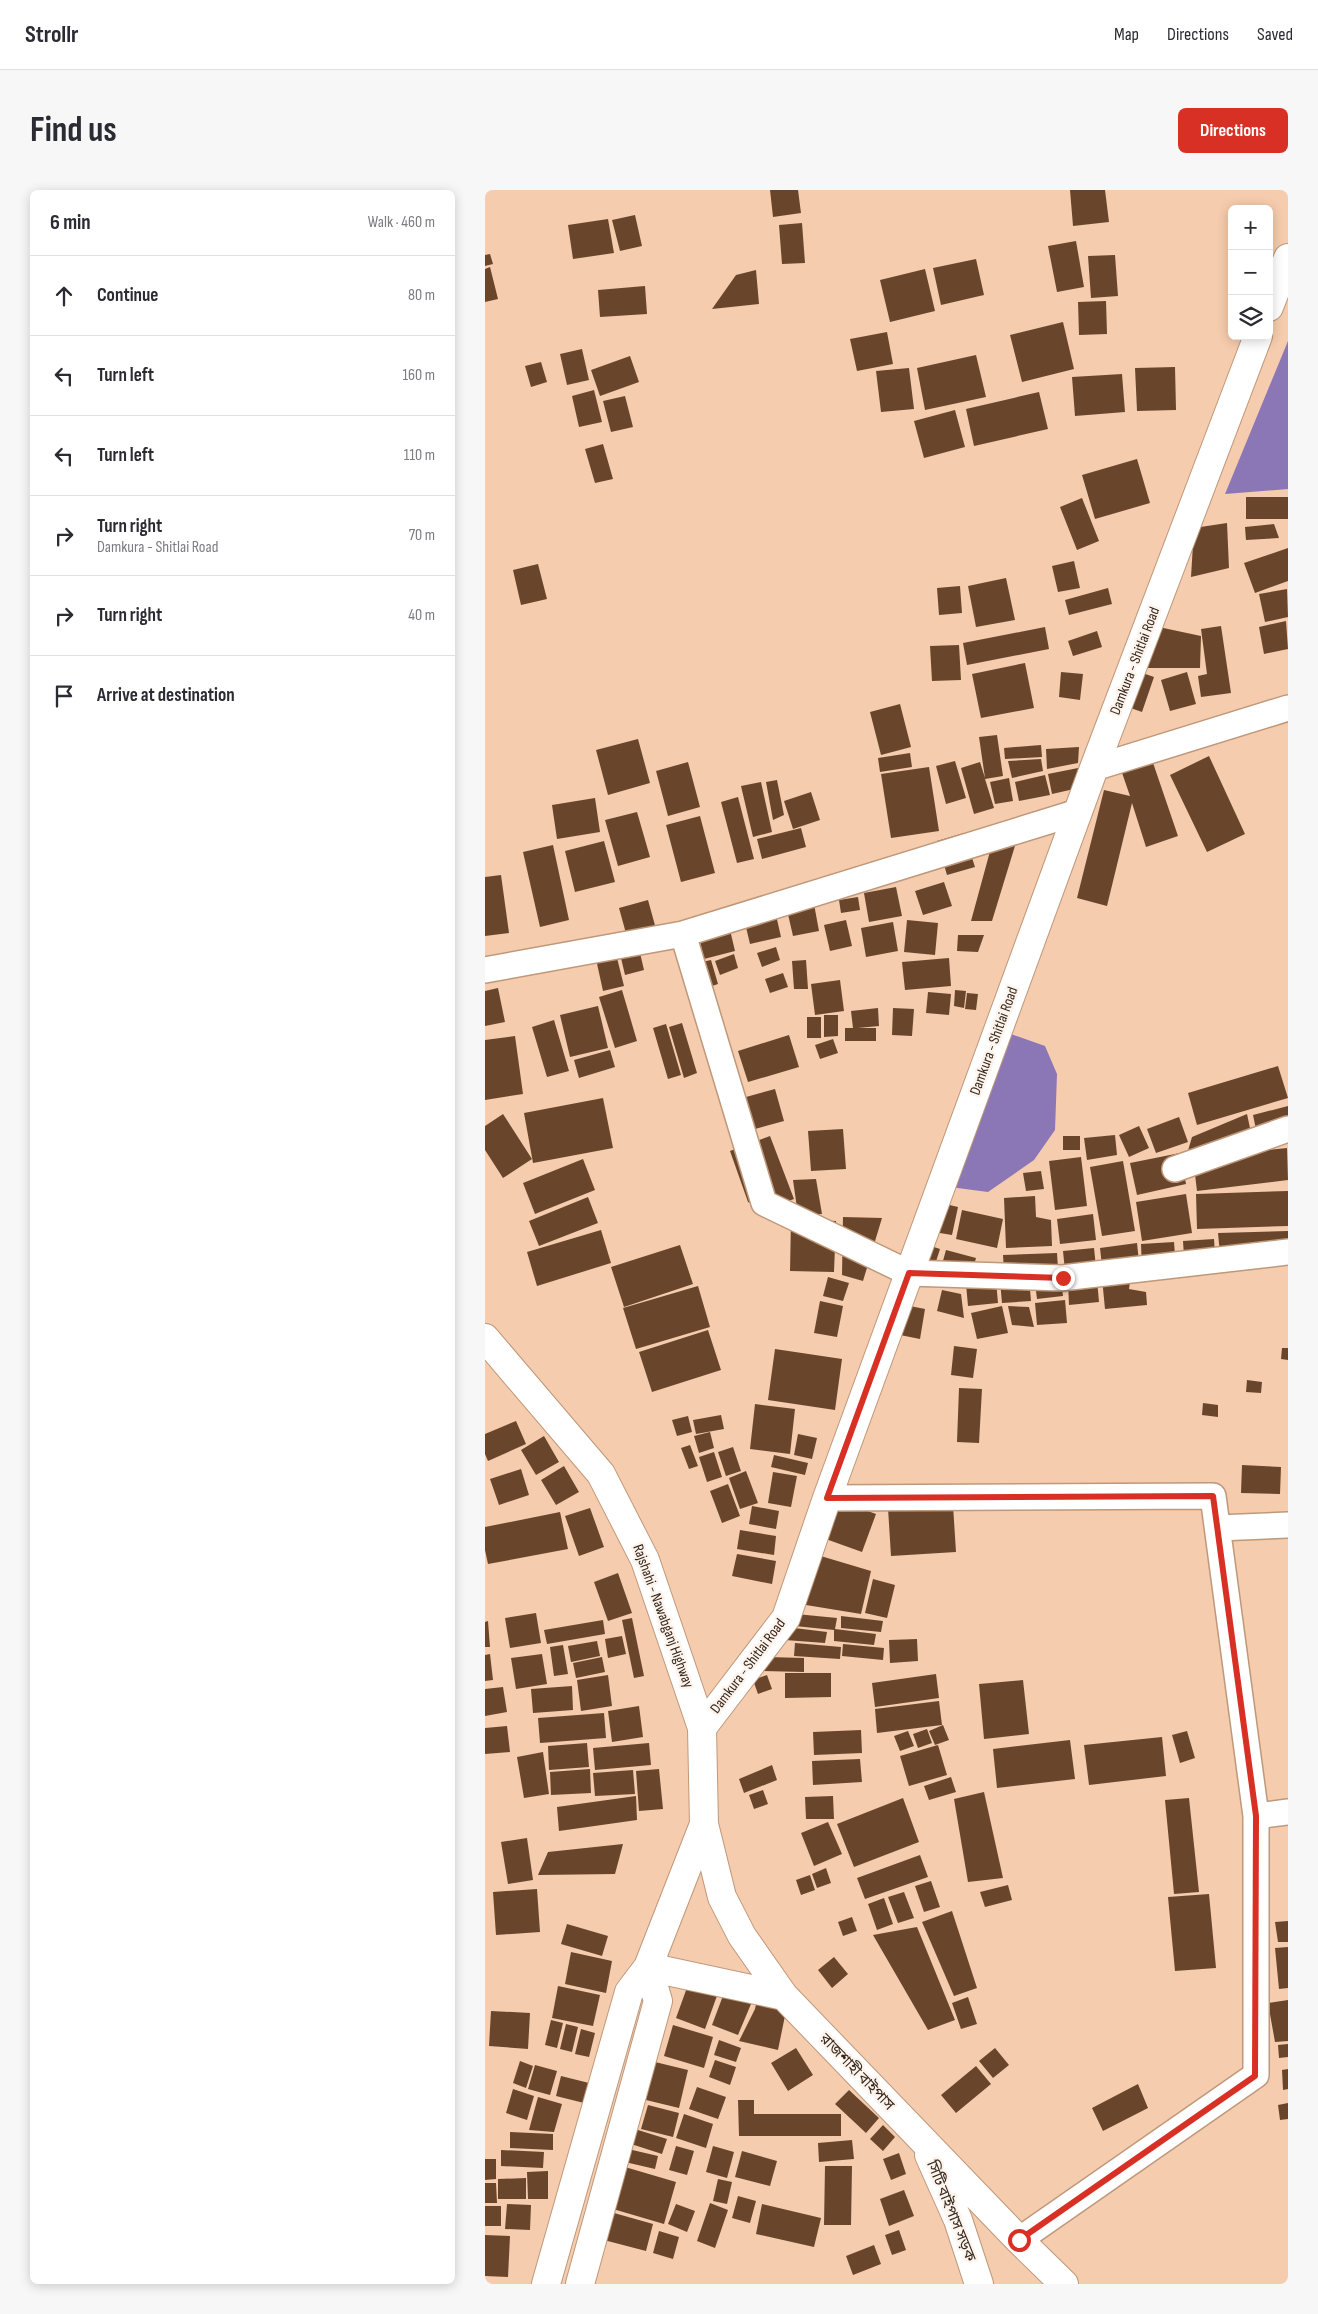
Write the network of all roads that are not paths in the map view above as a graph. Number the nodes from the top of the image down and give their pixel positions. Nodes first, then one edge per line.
1 (1288, 258) edge
2 (1273, 297) edge
3 (1256, 340) edge
4 (1288, 708) edge
5 (1094, 768) junction
6 (1078, 812) junction
7 (683, 934) junction
8 (485, 970) edge
9 (1288, 1129) edge
10 (1175, 1170) dead end
11 (1288, 1252) edge
12 (909, 1273) junction
13 (485, 1338) edge
14 (827, 1498) junction
15 (1288, 1525) edge
16 (1218, 1528) junction
17 (702, 1728) junction
18 (1288, 1812) edge
19 (1256, 1816) junction
20 (704, 1824) junction
21 (647, 1967) junction
22 (784, 1996) junction
23 (921, 2138) junction
24 (1019, 2240) junction
25 (546, 2284) edge
26 (580, 2284) edge
27 (979, 2284) edge
28 (1064, 2284) edge

1 - 2 main road
3 - 5 main road, Damkura - Shitlai Road
4 - 5 street
5 - 6 main road, Damkura - Shitlai Road
6 - 7 street
6 - 12 main road, Damkura - Shitlai Road
7 - 8 street
7 - 12 street
9 - 10 street
11 - 12 street
12 - 14 main road, Damkura - Shitlai Road
13 - 17 main road, Rajshahi - Nawabganj Highway
14 - 16 street
14 - 17 main road, Damkura - Shitlai Road
15 - 16 street
16 - 19 street
17 - 20 main road, Rajshahi - Nawabganj Highway
18 - 19 street
19 - 24 street
20 - 21 main road
20 - 22 main road, রাজশাহী বাইপাস
21 - 22 main road
21 - 25 main road
21 - 26 main road
22 - 23 main road, রাজশাহী বাইপাস
23 - 24 main road, রাজশাহী বাইপাস
23 - 27 main road, সিটি বাইপাস সড়ক
24 - 28 main road, রাজশাহী বাইপাস

